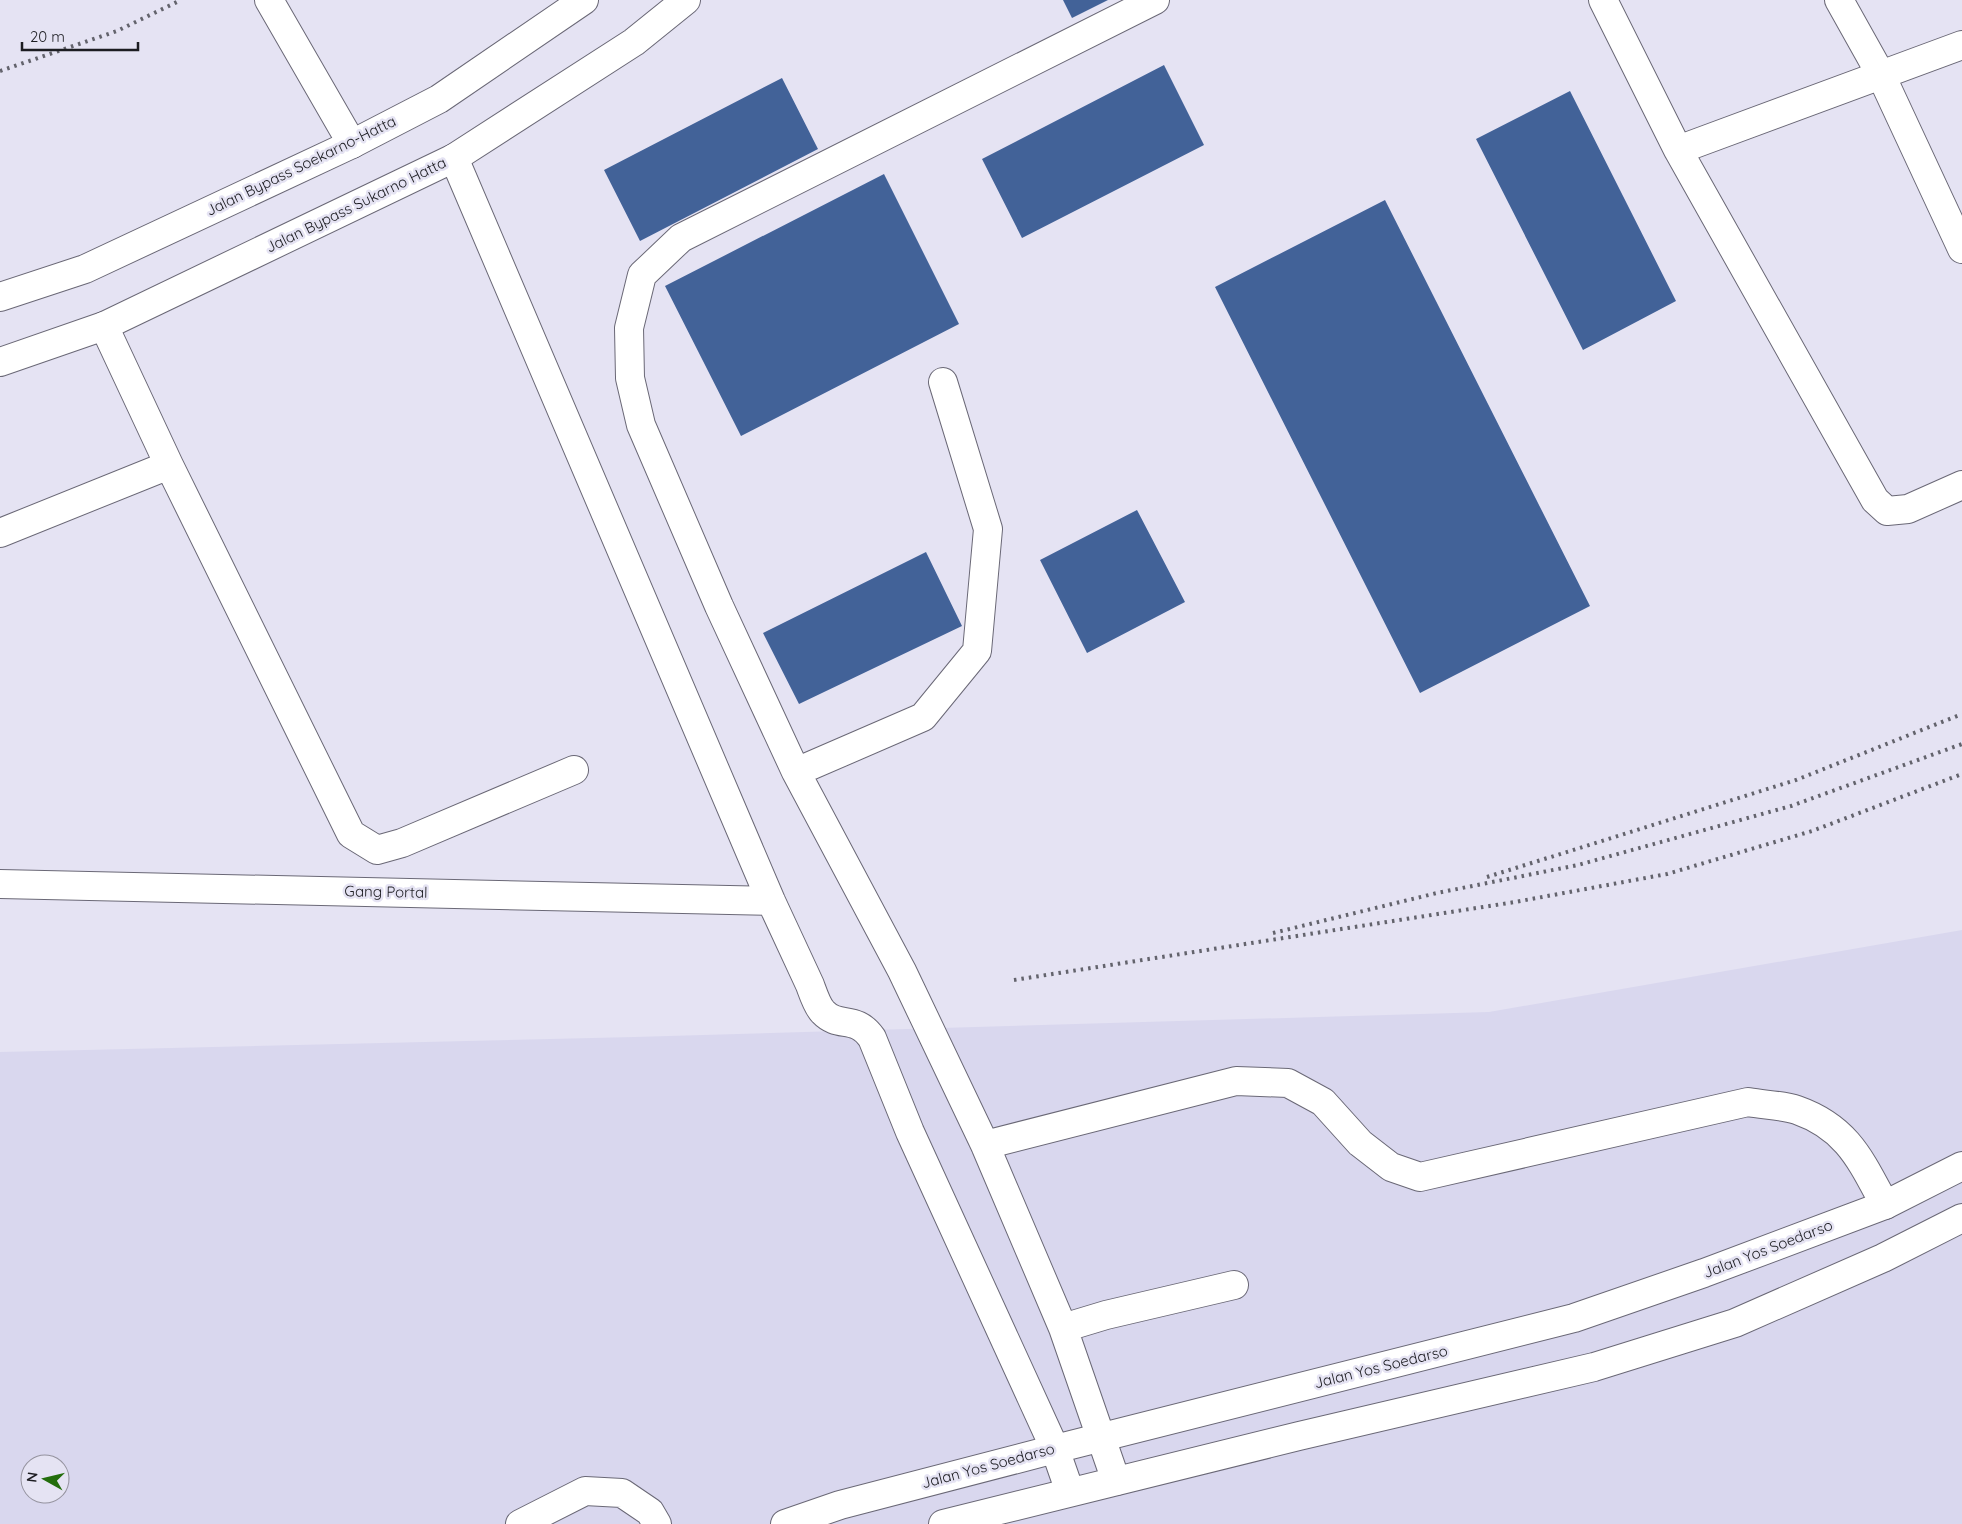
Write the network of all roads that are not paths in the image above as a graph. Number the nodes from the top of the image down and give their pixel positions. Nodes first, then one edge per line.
1 (269, 0) edge
2 (584, 0) edge
3 (686, 0) edge
4 (1155, 0) edge
5 (1603, 0) edge
6 (1839, 0) edge
7 (1962, 44) edge
8 (1881, 75) junction
9 (352, 144) junction
10 (1678, 150) junction
11 (454, 158) junction
12 (1962, 249) edge
13 (0, 297) edge
14 (104, 326) junction
15 (0, 362) edge
16 (943, 382) dead end
17 (169, 465) junction
18 (1962, 485) edge
19 (0, 533) edge
20 (574, 770) dead end
21 (796, 772) junction
22 (0, 884) edge
23 (771, 901) junction
24 (985, 1145) junction
25 (1962, 1166) edge
26 (1885, 1205) junction
27 (1962, 1218) edge
28 (1234, 1284) dead end
29 (1063, 1328) junction
30 (1101, 1438) junction
31 (1055, 1449) junction
32 (1116, 1480) junction
33 (1070, 1492) junction
34 (520, 1524) edge
35 (657, 1524) edge
36 (785, 1524) edge
37 (943, 1524) edge

1 - 9 main road
2 - 9 main road, Jalan Bypass Soekarno-Hatta
3 - 11 main road, Jalan Bypass Sukarno Hatta
4 - 21 main road
5 - 10 main road
6 - 8 main road
7 - 8 main road
8 - 10 main road
8 - 12 main road
9 - 13 main road, Jalan Bypass Soekarno-Hatta
10 - 18 main road
11 - 14 main road, Jalan Bypass Sukarno Hatta
11 - 23 main road
14 - 15 main road, Jalan Bypass Sukarno Hatta
14 - 17 main road
16 - 21 main road
17 - 19 main road
17 - 20 main road
21 - 24 main road
22 - 23 main road, Gang Portal
23 - 31 main road
24 - 26 main road
24 - 29 main road
25 - 26 main road, Jalan Yos Soedarso
26 - 30 main road, Jalan Yos Soedarso
27 - 32 main road
28 - 29 main road
29 - 30 main road
30 - 31 main road, Jalan Yos Soedarso
30 - 32 main road
31 - 33 main road
31 - 36 main road, Jalan Yos Soedarso
32 - 33 main road
33 - 37 main road
34 - 35 main road

